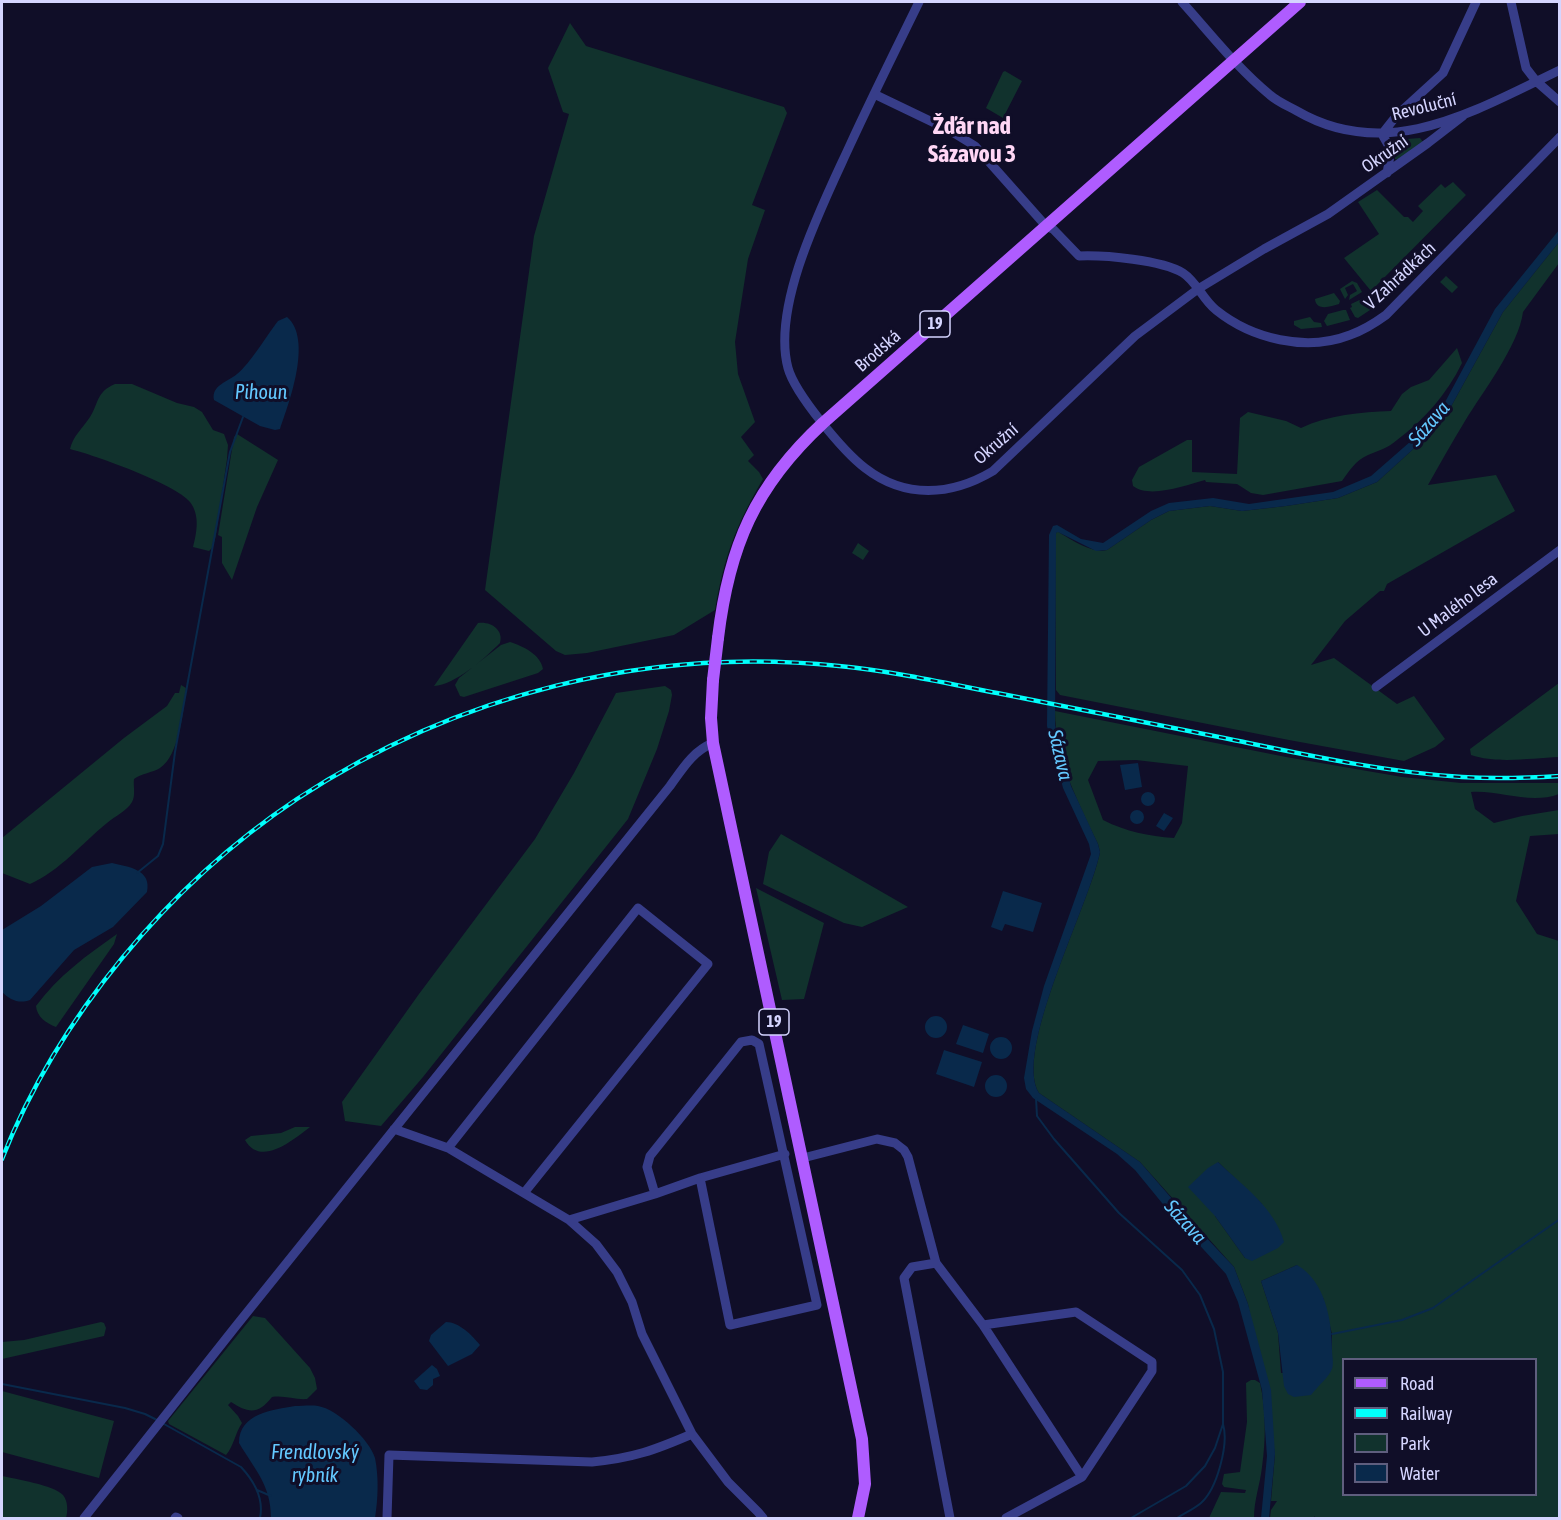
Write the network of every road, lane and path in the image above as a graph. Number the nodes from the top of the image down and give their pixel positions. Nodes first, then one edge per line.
1 (919, 2) edge
2 (1182, 2) edge
3 (1300, 2) edge
4 (1476, 2) edge
5 (1511, 2) edge
6 (1234, 60) junction
7 (1560, 70) edge
8 (1536, 81) junction
9 (874, 94) junction
10 (1560, 102) edge
11 (1463, 116) junction
12 (1382, 134) junction
13 (1560, 137) edge
14 (1387, 173) junction
15 (1046, 226) junction
16 (1198, 289) junction
17 (823, 423) junction
18 (1560, 550) edge
19 (1376, 687) dead end
20 (713, 743) junction
21 (394, 1130) junction
22 (448, 1148) junction
23 (785, 1154) junction
24 (803, 1158) junction
25 (700, 1178) junction
26 (524, 1193) junction
27 (655, 1194) junction
28 (569, 1220) junction
29 (936, 1263) junction
30 (983, 1325) junction
31 (692, 1434) junction
32 (1082, 1477) junction
33 (84, 1518) edge
34 (387, 1518) edge
35 (763, 1518) edge
36 (858, 1518) edge
37 (950, 1518) edge
38 (1006, 1518) edge

1 - 9 street, Okružní
2 - 6 street, Revoluční
3 - 6 main road, Brodská / 19
4 - 12 street
5 - 8 street
6 - 12 street, Revoluční
6 - 15 main road, Brodská / 19
7 - 8 street, Revoluční
8 - 10 street
8 - 11 street, Revoluční
9 - 15 street, V Zahrádkách
9 - 17 street, Okružní
11 - 12 street, Revoluční
11 - 14 street, Okružní
12 - 14 street
13 - 16 street, V Zahrádkách
14 - 16 street, Okružní
15 - 16 street, V Zahrádkách
15 - 17 main road, Brodská / 19
16 - 17 street, Okružní
17 - 20 main road, Brodská / 19, bridge
18 - 19 street, U Malého lesa
20 - 21 street
20 - 24 main road, 19
21 - 22 street
21 - 33 street
22 - 26 street
22 - 26 street
23 - 25 street
23 - 25 street
23 - 27 street
24 - 29 street
24 - 36 main road, 19
25 - 27 street
26 - 28 street
27 - 28 street
28 - 31 street
29 - 30 street
29 - 37 street
30 - 32 street
30 - 32 street
31 - 34 street
31 - 35 street
32 - 38 street

